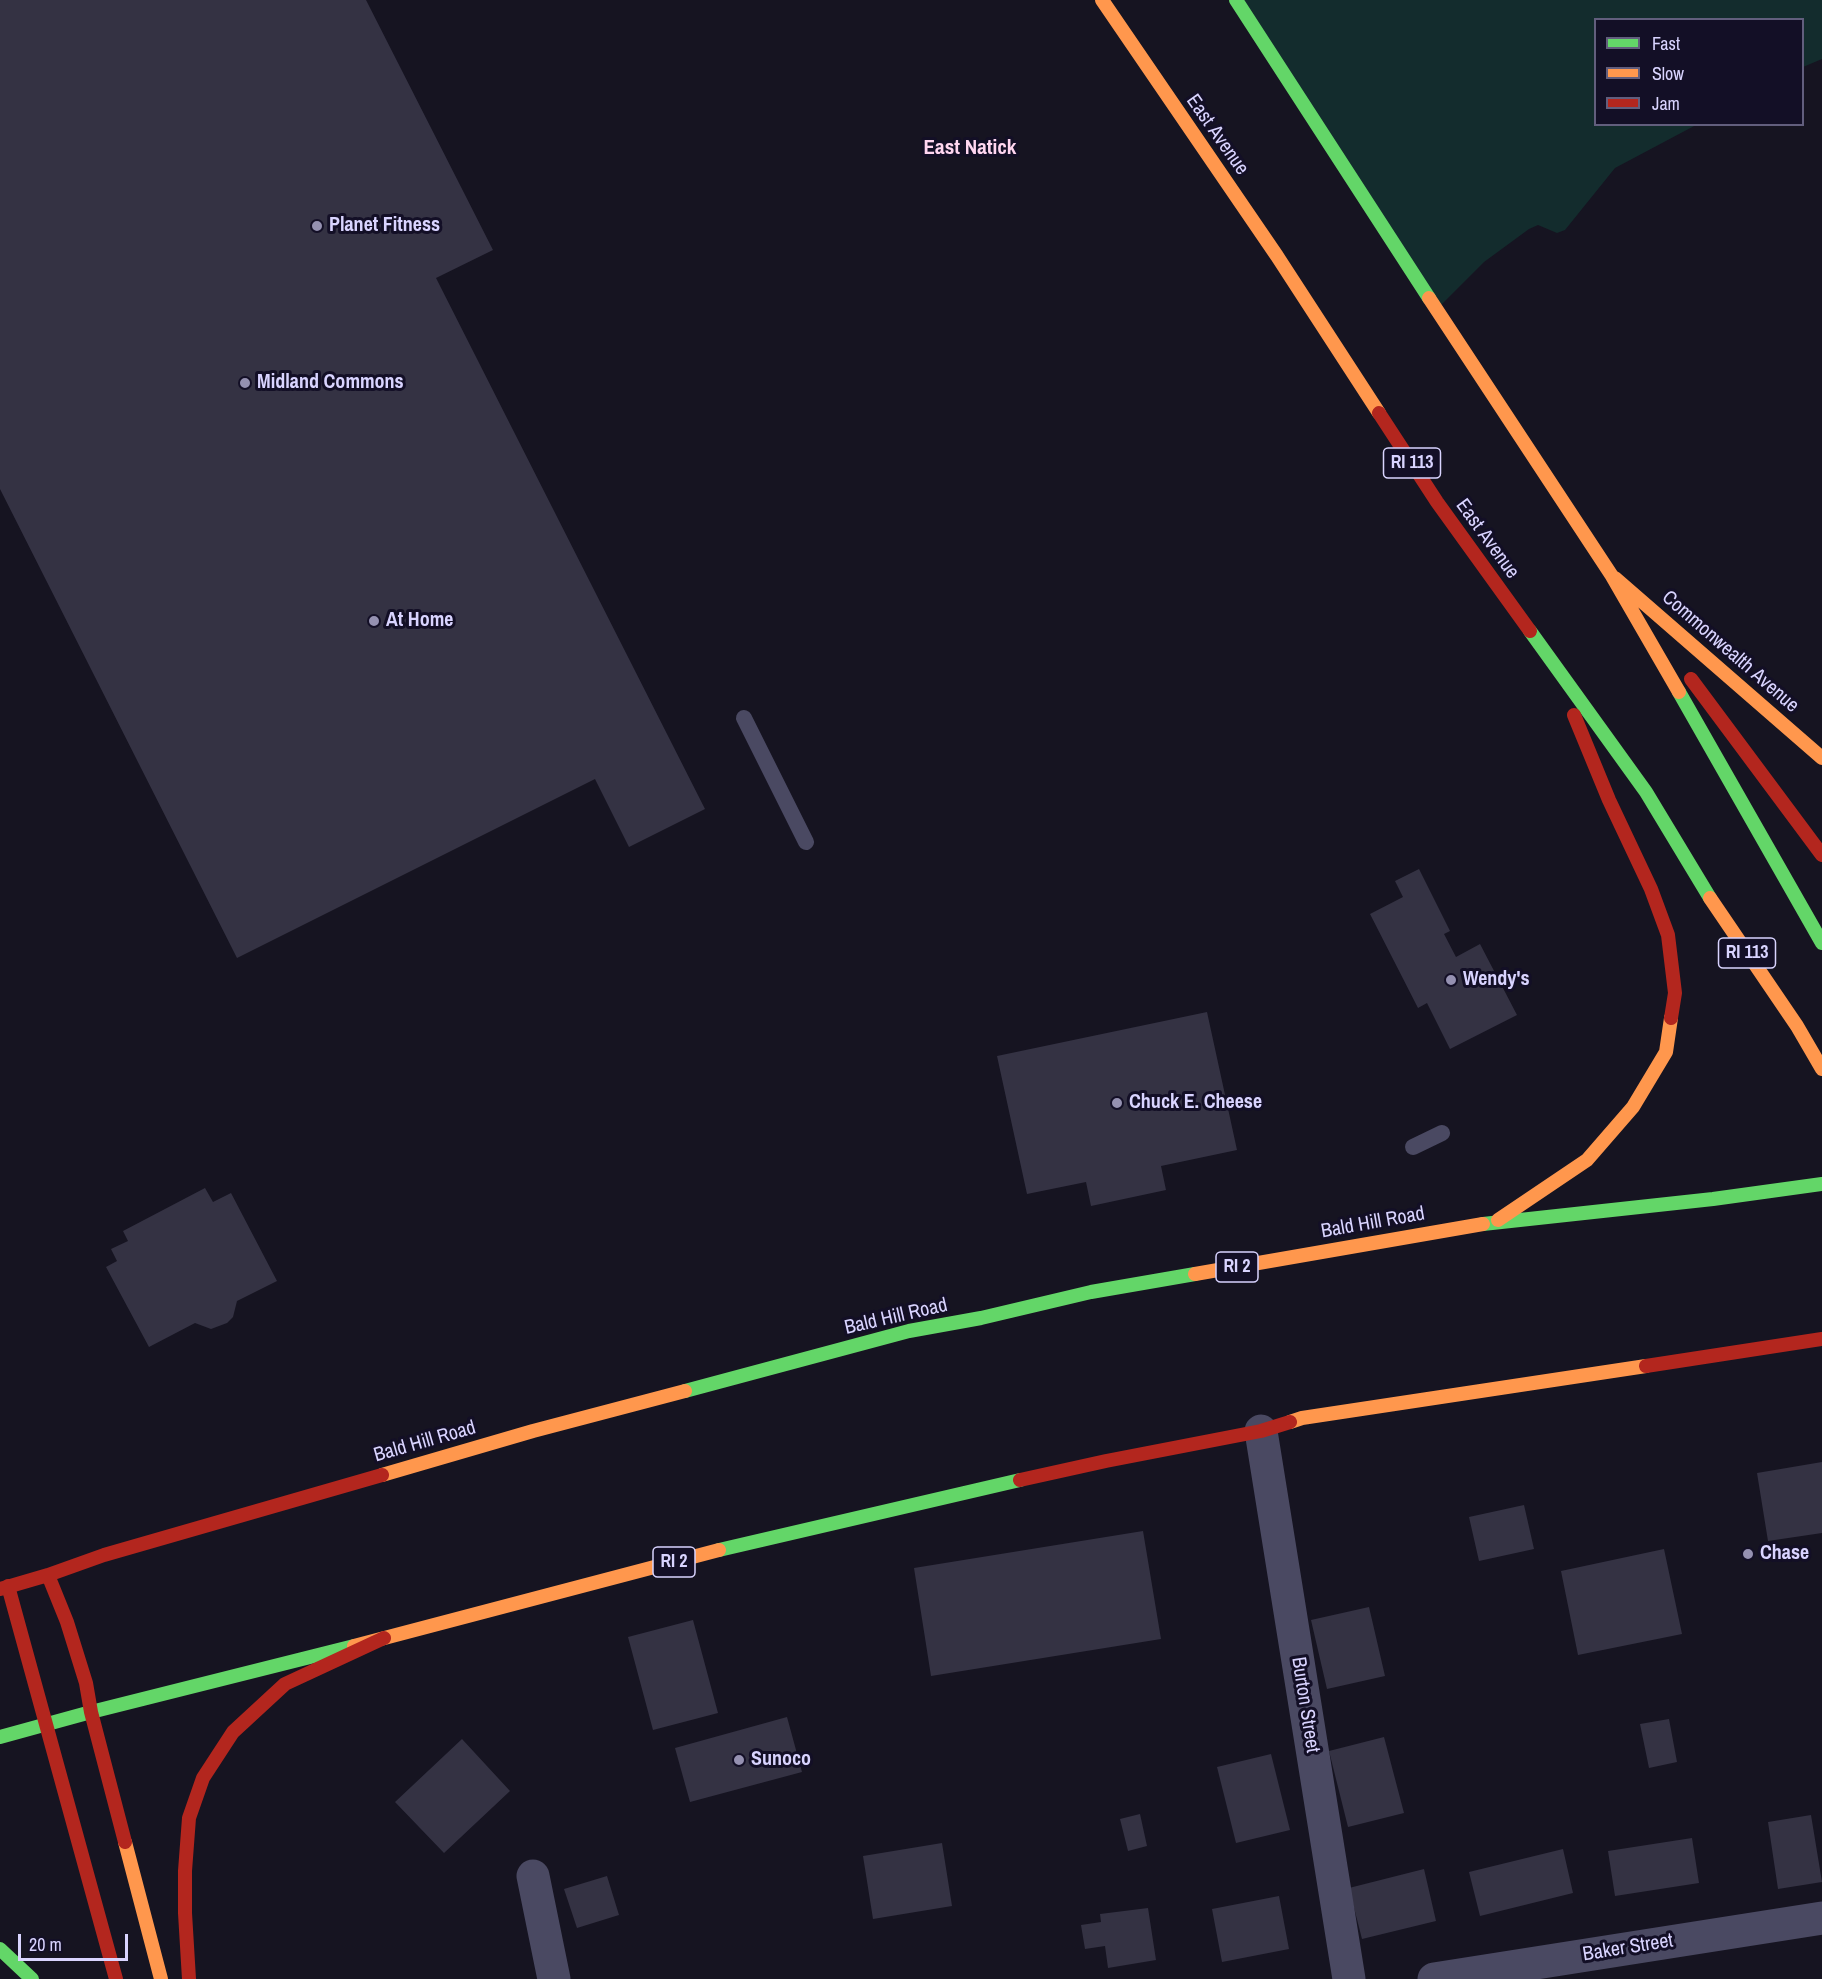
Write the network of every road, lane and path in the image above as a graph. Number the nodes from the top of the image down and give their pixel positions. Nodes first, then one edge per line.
1 (1102, 0) edge
2 (1236, 0) edge
3 (1612, 576) junction
4 (1554, 666) junction
5 (744, 718) dead end
6 (1822, 758) edge
7 (806, 842) dead end
8 (1822, 855) edge
9 (1822, 943) edge
10 (1822, 1069) edge
11 (1442, 1133) dead end
12 (1413, 1147) dead end
13 (1822, 1184) edge
14 (1494, 1222) junction
15 (1822, 1339) edge
16 (1261, 1431) junction
17 (48, 1575) junction
18 (4, 1588) edge
19 (384, 1638) junction
20 (91, 1712) junction
21 (47, 1724) junction
22 (0, 1737) edge
23 (533, 1876) dead end
24 (1822, 1918) edge
25 (0, 1949) edge
26 (32, 1979) edge
27 (116, 1979) edge
28 (161, 1979) edge
29 (189, 1979) edge
30 (554, 1979) edge
31 (1349, 1979) edge
32 (1434, 1979) edge

1 - 4 main road, East Avenue / RI 113
2 - 3 main road
3 - 6 main road, Commonwealth Avenue
3 - 8 main road
3 - 9 main road
4 - 10 main road, East Avenue / RI 113
4 - 14 main road
5 - 7 lane
11 - 12 lane
13 - 14 main road, Bald Hill Road / RI 2
14 - 17 main road, Bald Hill Road / RI 2
15 - 16 main road, RI 2
16 - 19 main road, RI 2
16 - 31 street, Burton Street
17 - 18 main road, Bald Hill Road / RI 2
17 - 20 main road
18 - 21 main road
19 - 20 main road, RI 2
19 - 29 main road
20 - 21 main road, RI 2
20 - 28 main road
21 - 22 main road, RI 2
21 - 27 main road
23 - 30 street
24 - 32 street, Baker Street
25 - 26 main road

